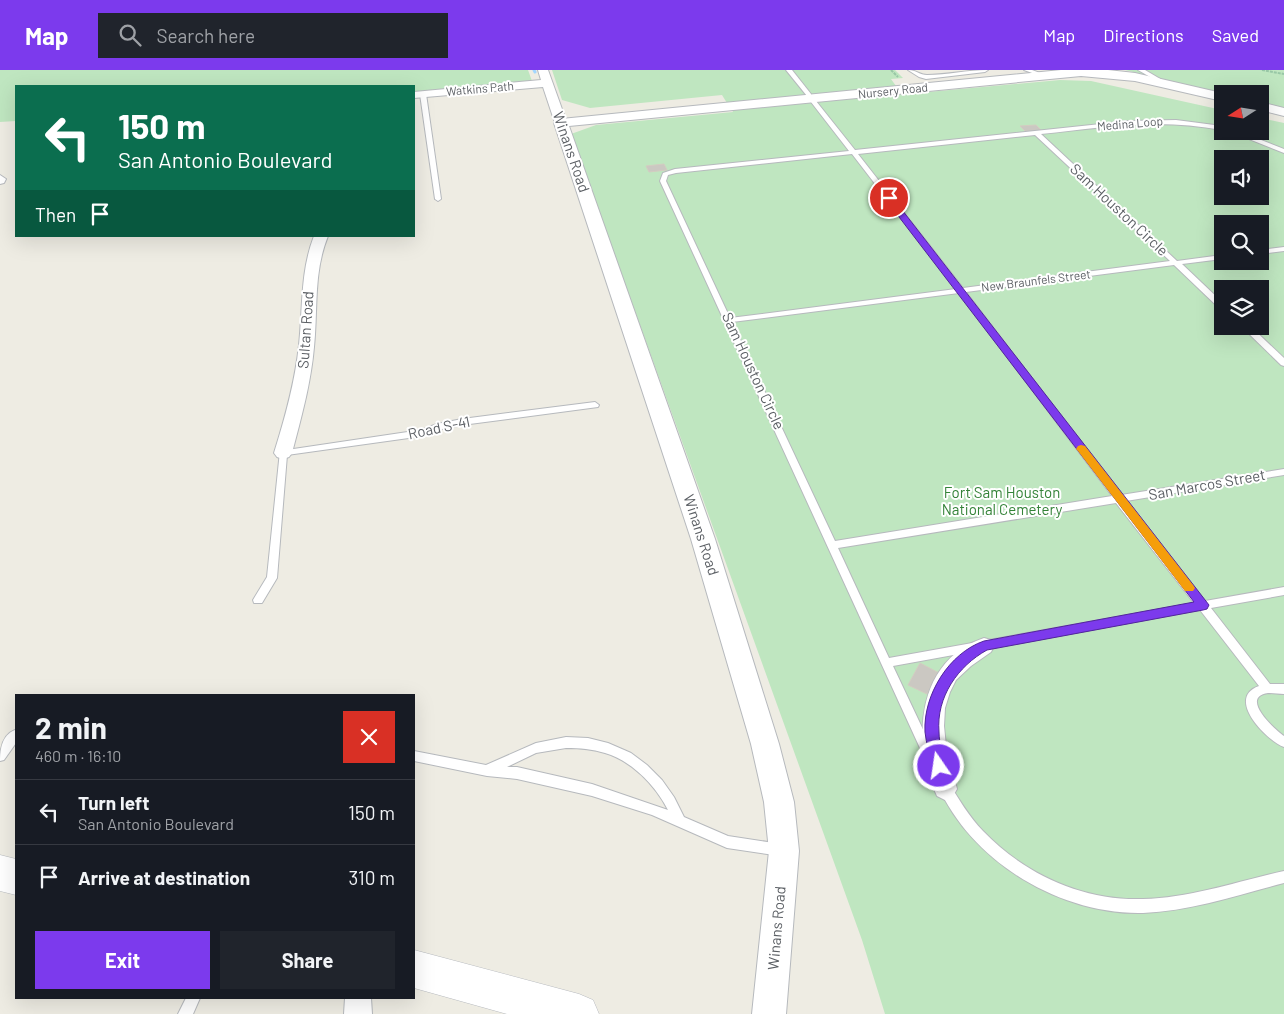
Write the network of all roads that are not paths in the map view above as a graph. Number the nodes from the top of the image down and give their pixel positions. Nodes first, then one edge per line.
1 (543, 70) edge
2 (789, 70) edge
3 (911, 70) edge
4 (985, 70) edge
5 (1027, 70) edge
6 (1120, 70) edge
7 (1138, 73) edge
8 (1045, 76) junction
9 (547, 83) junction
10 (418, 94) edge
11 (1214, 95) edge
12 (1269, 108) edge
13 (1284, 112) edge
14 (561, 123) junction
15 (1214, 127) edge
16 (1036, 133) junction
17 (1255, 140) edge
18 (1284, 151) edge
19 (853, 152) junction
20 (438, 199) dead end
21 (321, 237) edge
22 (1284, 249) edge
23 (1269, 251) edge
24 (1214, 258) edge
25 (1176, 263) junction
26 (962, 290) junction
27 (1214, 299) edge
28 (730, 320) junction
29 (1254, 335) edge
30 (1284, 363) edge
31 (595, 405) dead end
32 (283, 453) junction
33 (1284, 472) edge
34 (1119, 499) junction
35 (833, 545) junction
36 (1284, 591) edge
37 (258, 600) dead end
38 (1203, 605) junction
39 (984, 646) junction
40 (886, 663) junction
41 (1267, 688) junction
42 (1284, 689) edge
43 (15, 735) dead end
44 (1284, 742) edge
45 (0, 756) edge
46 (415, 756) edge
47 (487, 771) junction
48 (945, 789) junction
49 (680, 822) junction
50 (784, 851) junction
51 (0, 873) edge
52 (15, 877) edge
53 (1284, 877) edge
54 (415, 969) edge
55 (192, 999) edge
56 (358, 999) edge
57 (185, 1014) edge
58 (358, 1014) edge
59 (579, 1014) edge
60 (769, 1014) edge

1 - 9 street, Winans Road
2 - 19 lane
3 - 4 lane
5 - 8 lane
6 - 7 lane
7 - 8 street, Nursery Road
7 - 11 street, Nursery Road
8 - 14 street, Nursery Road
9 - 10 street, Watkins Path
9 - 14 street, Winans Road
10 - 20 lane
12 - 13 street
14 - 50 street, Winans Road
15 - 16 lane, Medina Loop
16 - 19 lane, Sam Houston Circle
16 - 25 lane, Sam Houston Circle
17 - 18 lane
19 - 26 lane
19 - 28 lane, Sam Houston Circle
21 - 32 street, Sultan Road
22 - 23 lane
24 - 25 lane, New Braunfels Street
25 - 26 lane, New Braunfels Street
25 - 27 lane, Sam Houston Circle
26 - 28 lane, New Braunfels Street
26 - 34 lane
28 - 35 lane, Sam Houston Circle
29 - 30 lane
31 - 32 lane, Road S-41
32 - 37 lane
33 - 34 lane, San Marcos Street
34 - 35 lane, San Marcos Street
34 - 38 lane
35 - 40 lane, Sam Houston Circle
36 - 38 lane
38 - 39 lane
38 - 41 lane
39 - 40 lane
39 - 48 street
40 - 48 lane, Sam Houston Circle
41 - 42 lane
41 - 44 lane
43 - 45 lane
46 - 47 lane
47 - 49 lane
47 - 49 lane
48 - 53 lane, Sam Houston Circle
49 - 50 lane
50 - 60 street, Winans Road
51 - 52 main road
54 - 59 main road
55 - 57 lane
56 - 58 street

